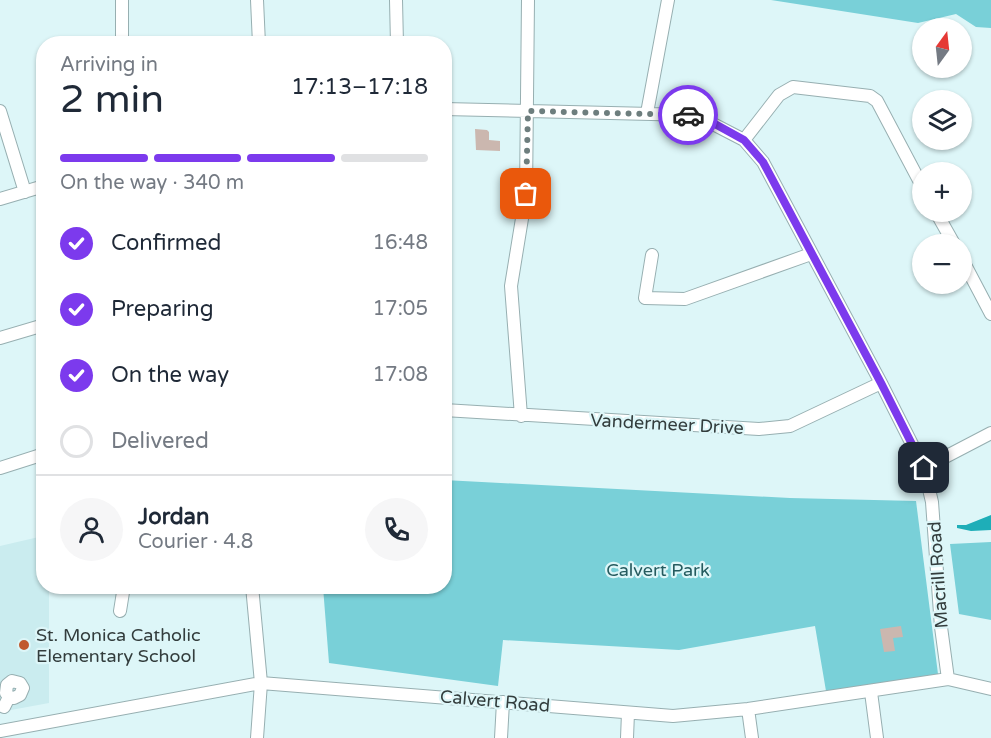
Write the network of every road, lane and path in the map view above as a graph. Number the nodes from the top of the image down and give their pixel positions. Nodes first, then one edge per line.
1 (122, 0) edge
2 (257, 0) edge
3 (396, 0) edge
4 (528, 0) edge
5 (668, 0) edge
6 (122, 36) edge
7 (259, 36) edge
8 (397, 36) edge
9 (452, 109) edge
10 (0, 111) edge
11 (528, 111) junction
12 (647, 113) junction
13 (744, 140) junction
14 (912, 167) edge
15 (36, 189) edge
16 (25, 192) junction
17 (0, 199) edge
18 (811, 254) junction
19 (652, 255) dead end
20 (972, 278) edge
21 (991, 314) edge
22 (36, 327) edge
23 (0, 338) edge
24 (881, 383) junction
25 (452, 411) edge
26 (520, 416) junction
27 (991, 433) edge
28 (36, 457) edge
29 (0, 468) edge
30 (924, 468) junction
31 (123, 594) edge
32 (253, 594) edge
33 (120, 611) dead end
34 (948, 679) junction
35 (261, 683) junction
36 (991, 689) edge
37 (871, 692) junction
38 (503, 702) junction
39 (4, 704) edge
40 (748, 710) junction
41 (628, 713) junction
42 (13, 728) junction
43 (0, 731) edge
44 (257, 738) edge
45 (501, 738) edge
46 (627, 738) edge
47 (752, 738) edge
48 (877, 738) edge

1 - 6 street
2 - 7 street
3 - 8 street
4 - 11 street
5 - 12 street
9 - 11 street, Macrill Road
10 - 16 street
11 - 12 street, Macrill Road
11 - 26 street
12 - 13 street, Macrill Road
13 - 14 street
13 - 18 street, Macrill Road
15 - 16 street
16 - 17 street
18 - 19 street
18 - 24 street, Macrill Road
20 - 21 street
22 - 23 street
24 - 26 street, Vandermeer Drive
24 - 30 street, Macrill Road
25 - 26 street, Vandermeer Drive
27 - 30 street
28 - 29 street
30 - 34 street, Macrill Road
31 - 33 street
32 - 35 street
34 - 36 street, Calvert Road
34 - 37 street, Calvert Road
35 - 38 street, Calvert Road
35 - 42 street, Calvert Road
35 - 44 street
37 - 40 street, Calvert Road
37 - 48 street
38 - 41 street, Calvert Road
38 - 45 street
39 - 42 street
40 - 41 street, Calvert Road
40 - 47 street
41 - 46 street
42 - 43 street, Calvert Road

